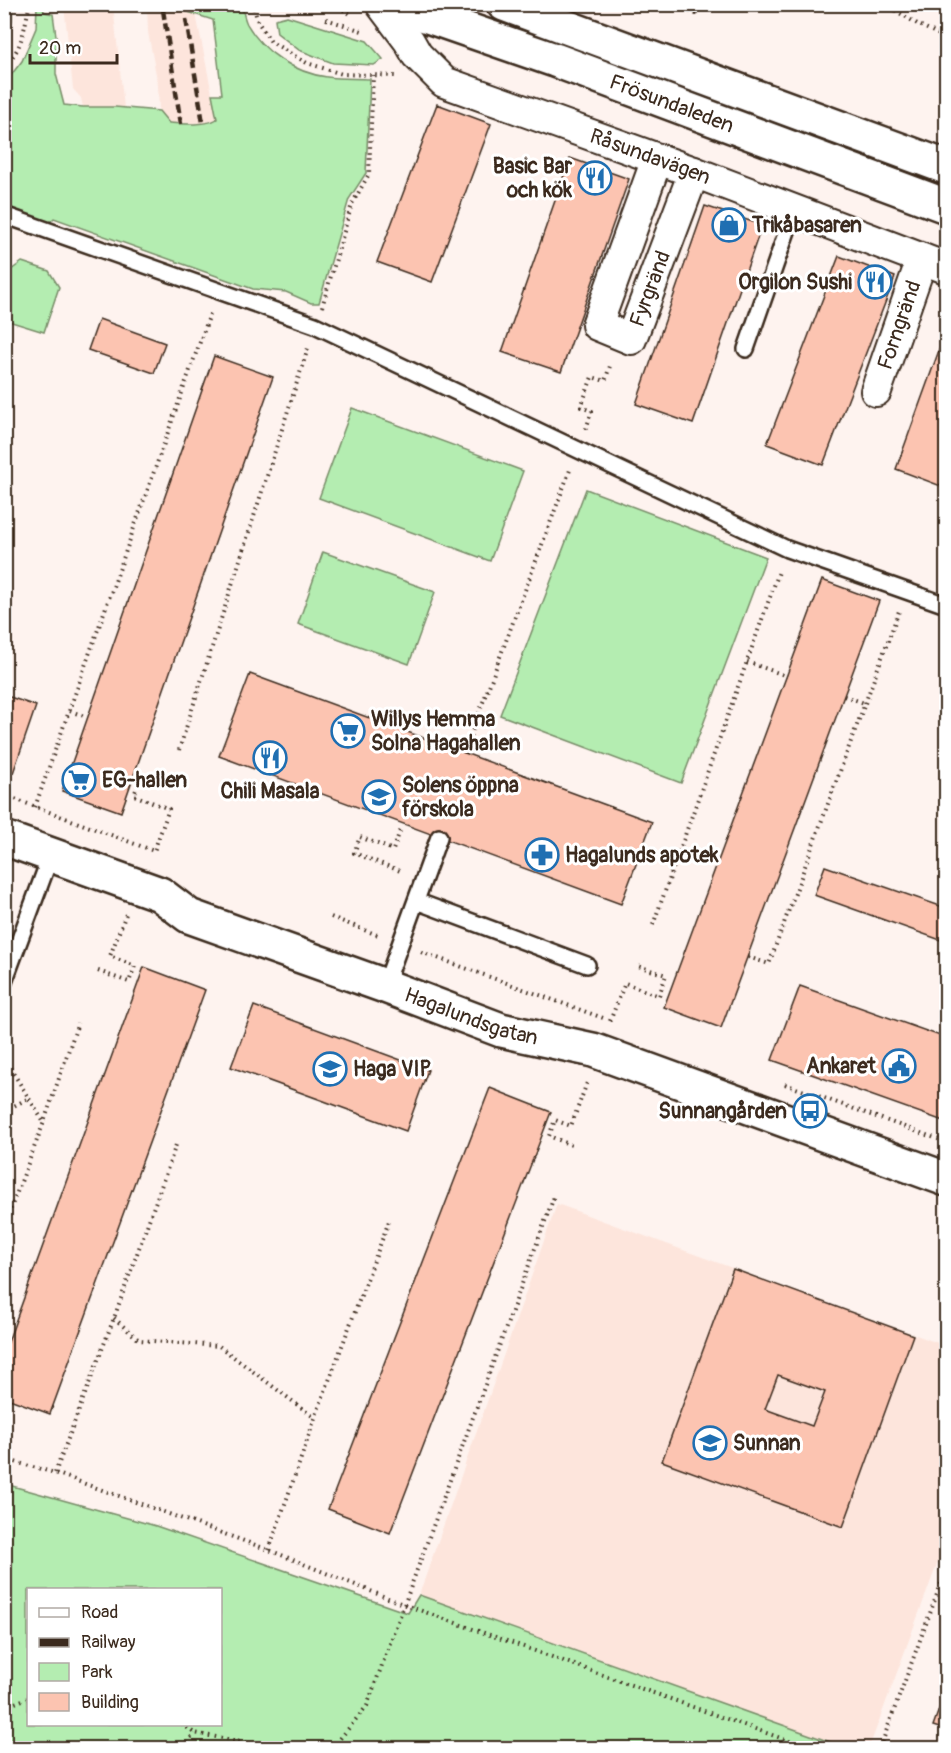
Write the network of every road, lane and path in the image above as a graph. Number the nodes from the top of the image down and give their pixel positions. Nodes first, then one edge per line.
1 (381, 4) edge
2 (393, 4) edge
3 (504, 4) edge
4 (673, 4) edge
5 (700, 4) edge
6 (885, 4) edge
7 (29, 8) dead end
8 (254, 8) dead end
9 (326, 19) dead end
10 (370, 34) dead end
11 (946, 38) edge
12 (4, 65) edge
13 (373, 75) junction
14 (401, 77) dead end
15 (657, 159) junction
16 (946, 167) edge
17 (694, 172) junction
18 (946, 206) edge
19 (794, 211) junction
20 (4, 215) edge
21 (934, 263) edge
22 (219, 291) junction
23 (324, 304) dead end
24 (315, 325) junction
25 (746, 349) dead end
26 (605, 381) dead end
27 (876, 391) dead end
28 (592, 411) dead end
29 (578, 450) junction
30 (787, 549) junction
31 (906, 591) junction
32 (946, 605) edge
33 (747, 662) junction
34 (787, 676) dead end
35 (844, 696) dead end
36 (864, 703) junction
37 (70, 711) junction
38 (87, 717) dead end
39 (179, 750) dead end
40 (464, 753) dead end
41 (166, 785) dead end
42 (4, 795) edge
43 (35, 807) junction
44 (400, 831) dead end
45 (439, 837) dead end
46 (4, 838) edge
47 (51, 855) junction
48 (424, 879) junction
49 (416, 901) junction
50 (127, 912) dead end
51 (653, 925) dead end
52 (748, 957) dead end
53 (587, 964) dead end
54 (638, 966) dead end
55 (98, 971) dead end
56 (4, 982) edge
57 (385, 986) junction
58 (610, 1021) dead end
59 (78, 1023) dead end
60 (4, 1058) edge
61 (588, 1078) dead end
62 (29, 1098) junction
63 (4, 1111) edge
64 (44, 1122) junction
65 (177, 1142) dead end
66 (571, 1145) dead end
67 (946, 1179) edge
68 (555, 1194) dead end
69 (388, 1221) dead end
70 (4, 1226) edge
71 (114, 1318) junction
72 (315, 1418) junction
73 (4, 1459) edge
74 (55, 1473) junction
75 (269, 1550) junction
76 (946, 1570) edge
77 (405, 1605) junction
78 (27, 1698) edge
79 (4, 1707) edge
80 (184, 1726) edge
81 (194, 1733) junction
82 (184, 1749) edge
83 (256, 1749) edge
84 (326, 1749) edge
85 (809, 1749) edge
86 (880, 1749) edge

1 - 15 street, Råsundavägen
2 - 18 main road, Frösundaleden
3 - 16 main road, Frösundaleden
4 - 5 path
6 - 11 path
7 - 12 path
8 - 13 path
9 - 10 path
13 - 14 path
13 - 23 path
15 - 17 street, Råsundavägen
15 - 17 street, Fyrgränd
17 - 19 street, Råsundavägen
19 - 21 street, Råsundavägen
19 - 25 lane
20 - 22 lane
21 - 27 street, Forngränd
22 - 24 lane
22 - 37 path
24 - 29 lane
24 - 39 path
26 - 28 path
29 - 30 lane
29 - 40 path
30 - 31 lane
30 - 33 path
31 - 32 lane
31 - 36 path
33 - 34 path
33 - 51 path
35 - 36 path
36 - 52 path
37 - 38 path
37 - 43 path
41 - 43 path
42 - 43 path
44 - 48 path
45 - 48 lane
46 - 47 main road, Hagalundsgatan
47 - 56 lane
47 - 57 main road, Hagalundsgatan
48 - 49 lane
49 - 53 lane
49 - 57 lane
50 - 55 path
54 - 58 path
57 - 67 main road, Hagalundsgatan
59 - 64 path
60 - 62 path
61 - 66 path
62 - 63 path
62 - 64 path
64 - 70 path
65 - 71 path
68 - 77 path
69 - 72 path
71 - 72 path
71 - 74 path
72 - 75 path
73 - 74 path
74 - 75 path
75 - 77 path
76 - 86 path
77 - 84 path
77 - 85 path
78 - 79 path
80 - 81 path
81 - 82 path
81 - 83 path

